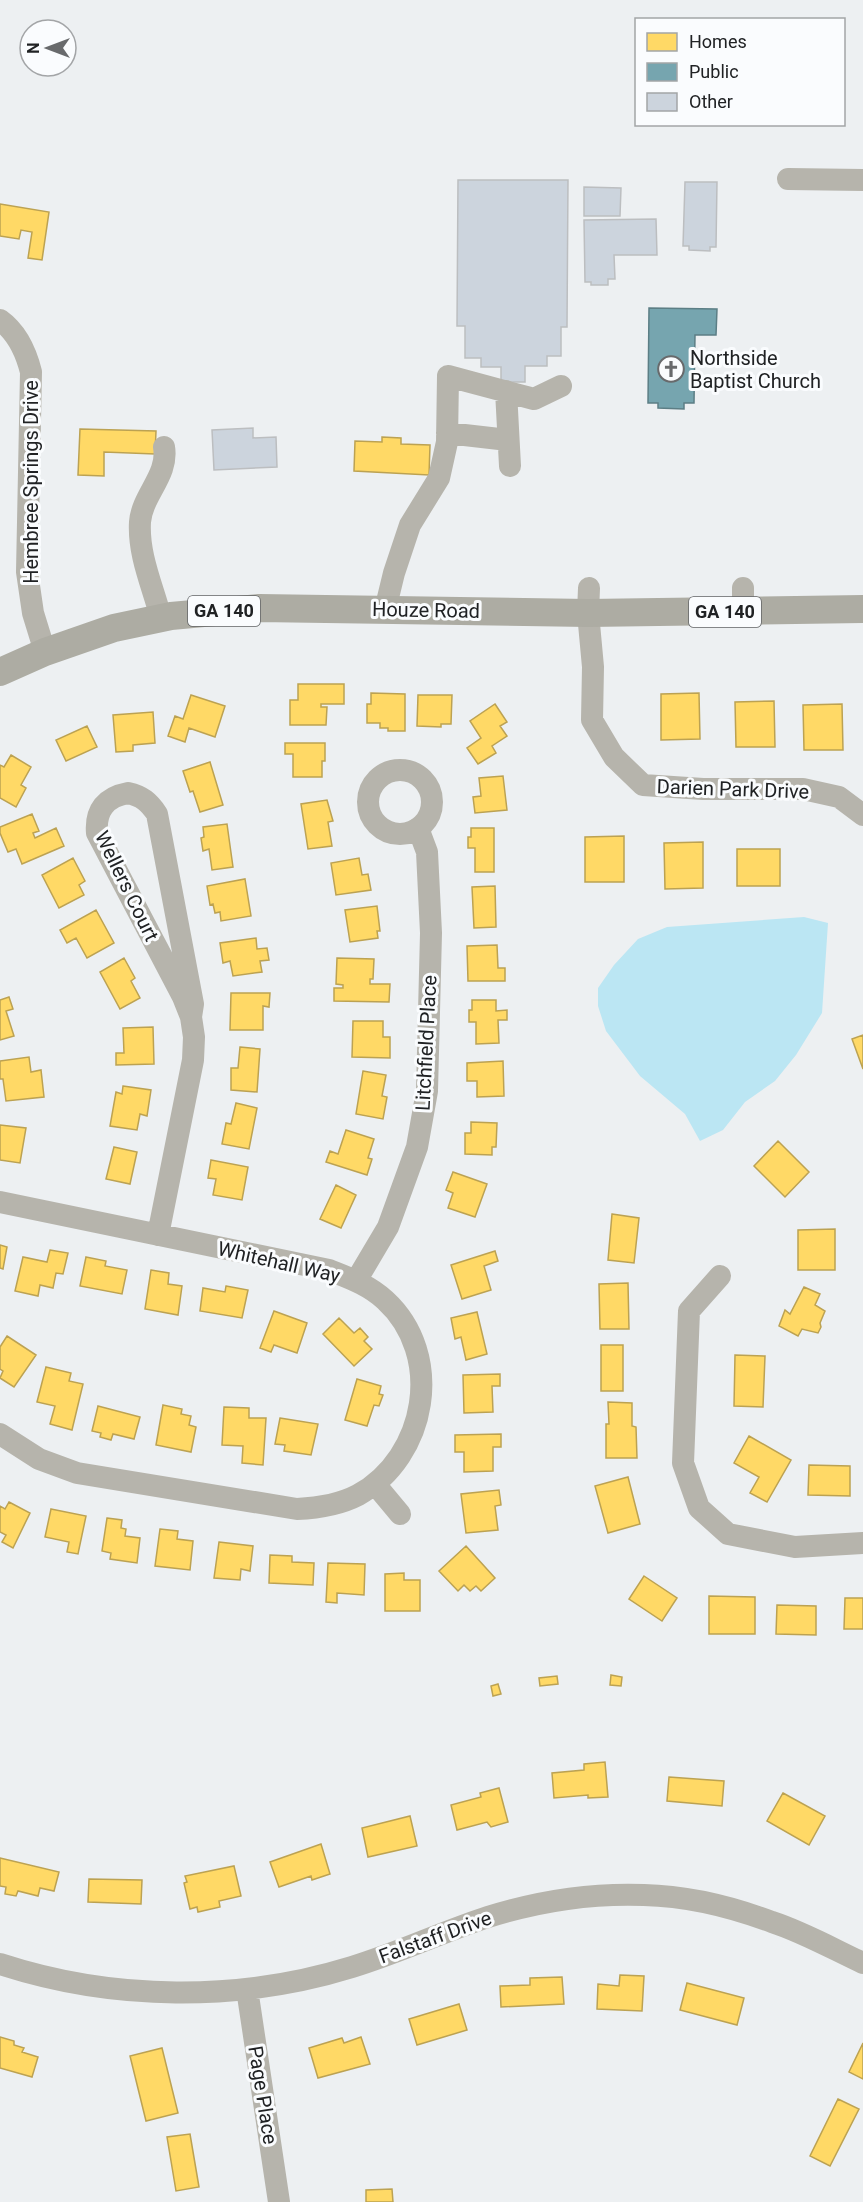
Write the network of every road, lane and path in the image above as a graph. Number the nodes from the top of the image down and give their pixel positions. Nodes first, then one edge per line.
1 (788, 179) dead end
2 (863, 180) edge
3 (0, 320) edge
4 (561, 386) dead end
5 (506, 391) junction
6 (447, 433) junction
7 (508, 440) junction
8 (164, 447) dead end
9 (510, 466) dead end
10 (588, 600) junction
11 (863, 609) edge
12 (385, 610) junction
13 (161, 618) junction
14 (45, 652) junction
15 (0, 672) edge
16 (863, 815) edge
17 (418, 828) dead end
18 (191, 1017) junction
19 (0, 1202) edge
20 (158, 1235) junction
21 (720, 1276) dead end
22 (356, 1281) junction
23 (0, 1434) edge
24 (375, 1484) junction
25 (400, 1514) dead end
26 (863, 1543) edge
27 (863, 1963) edge
28 (0, 1964) edge
29 (247, 1989) junction
30 (279, 2202) edge

1 - 2 street
3 - 14 street, Hembree Springs Drive
4 - 5 street
5 - 6 street
5 - 7 street
6 - 7 street
6 - 12 street
7 - 9 street
8 - 13 street
10 - 11 main road, Houze Road / GA 140
10 - 12 main road, Houze Road / GA 140
10 - 16 street, Darien Park Drive
12 - 13 main road, Houze Road / GA 140
13 - 14 main road, Houze Road / GA 140
14 - 15 main road, Houze Road / GA 140
17 - 22 street, Litchfield Place
18 - 18 street, Wellers Court
18 - 20 street, Wellers Court
19 - 20 street, Whitehall Way
20 - 22 street, Whitehall Way
21 - 26 street
22 - 24 street, Whitehall Way
23 - 24 street, Whitehall Way
24 - 25 street
27 - 29 street, Falstaff Drive
28 - 29 street, Falstaff Drive
29 - 30 street, Page Place

